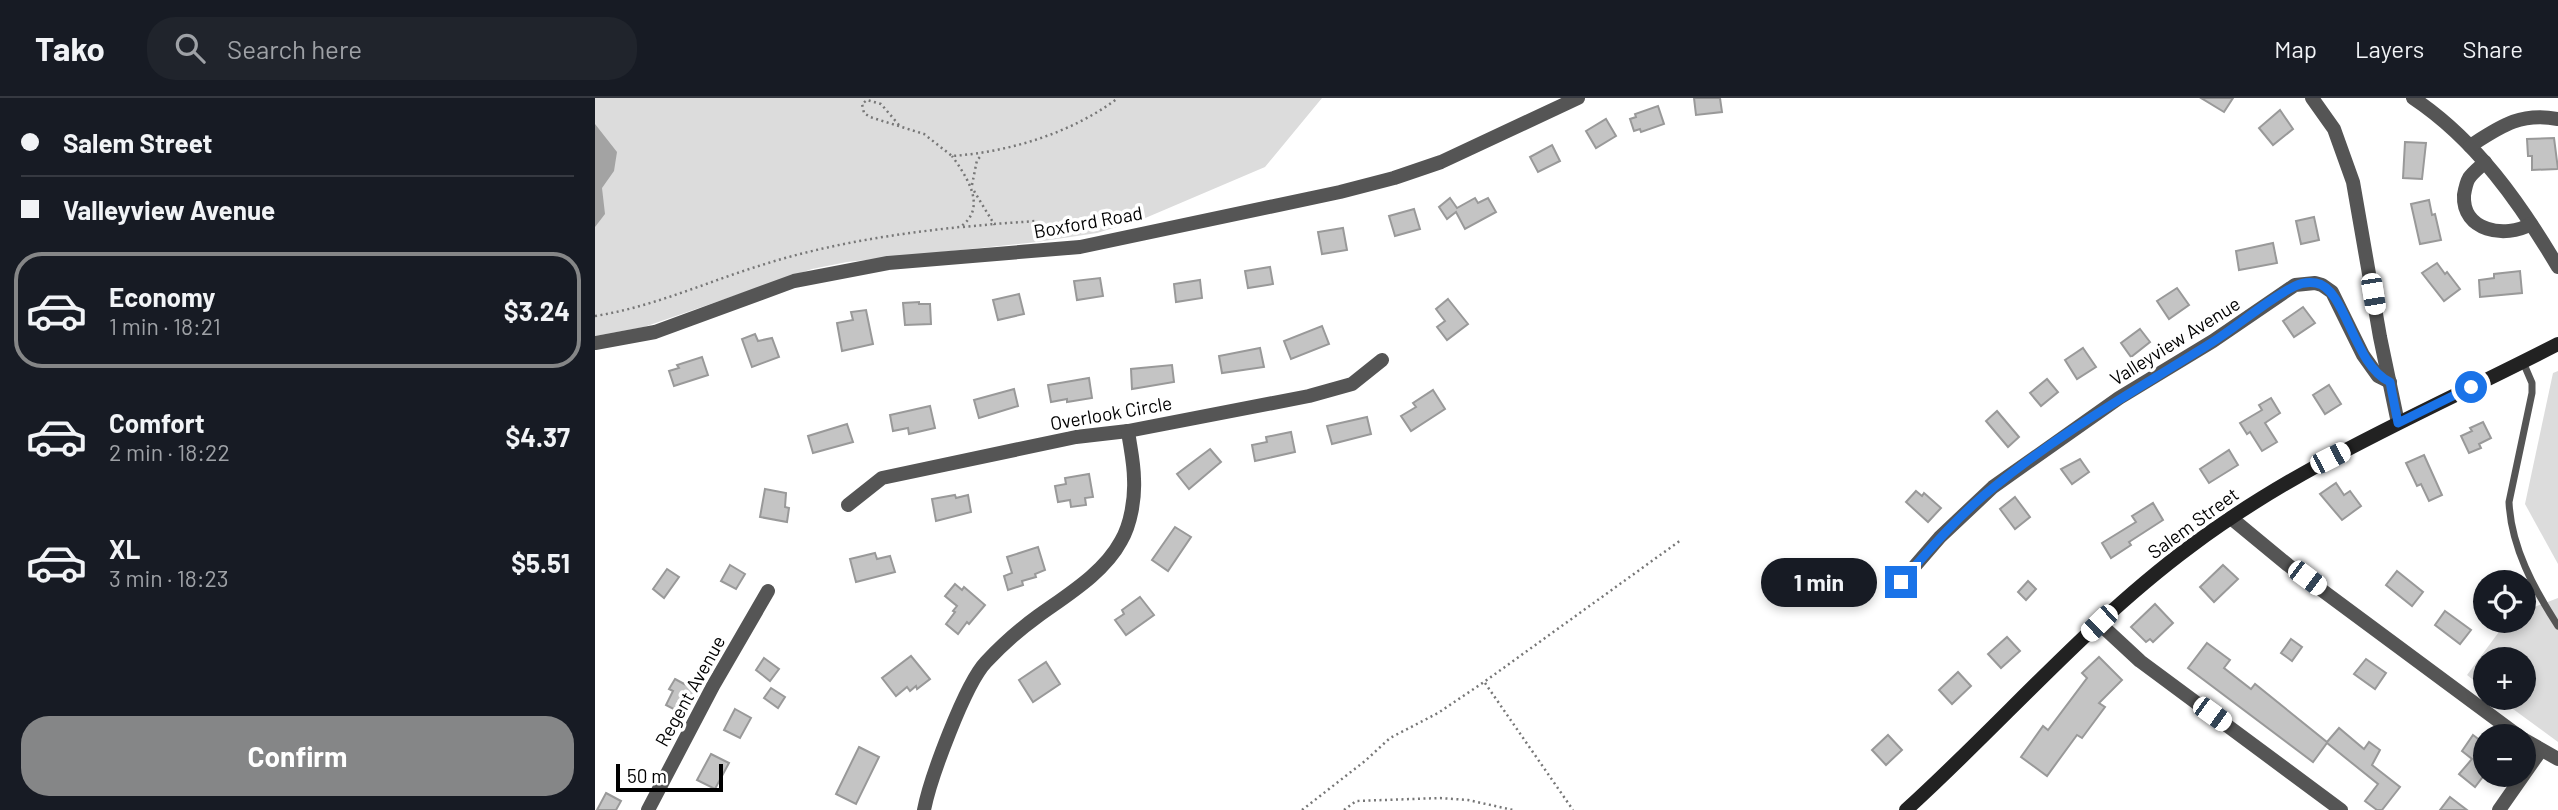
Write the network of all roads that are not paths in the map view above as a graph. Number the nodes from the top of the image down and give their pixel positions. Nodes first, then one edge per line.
1 (1578, 98) edge
2 (2312, 98) edge
3 (2413, 98) edge
4 (2558, 119) edge
5 (2470, 146) junction
6 (2485, 162) junction
7 (2531, 224) junction
8 (2558, 267) edge
9 (595, 343) edge
10 (2558, 344) edge
11 (1382, 360) dead end
12 (2523, 362) junction
13 (2390, 382) junction
14 (2398, 423) junction
15 (1128, 431) junction
16 (848, 505) dead end
17 (2231, 518) junction
18 (1901, 582) dead end
19 (768, 591) dead end
20 (2099, 623) junction
21 (2558, 626) edge
22 (2503, 724) edge
23 (2536, 747) edge
24 (2541, 750) junction
25 (2558, 759) edge
26 (648, 810) edge
27 (924, 810) edge
28 (1906, 810) edge
29 (2341, 810) edge
30 (2500, 810) edge

1 - 9 street, Boxford Road
2 - 13 street
3 - 5 street
4 - 5 street
5 - 6 street
6 - 7 street
6 - 7 street
7 - 8 street
10 - 12 main road, Salem Street
11 - 15 street, Overlook Circle
12 - 14 main road, Salem Street
12 - 21 lane
13 - 14 street
13 - 18 street, Valleyview Avenue
14 - 17 main road, Salem Street
15 - 16 street, Overlook Circle
15 - 27 street
17 - 20 main road, Salem Street
17 - 22 street
19 - 26 street, Regent Avenue
20 - 28 main road, Salem Street
20 - 29 street
23 - 24 street
24 - 25 street
24 - 30 street

